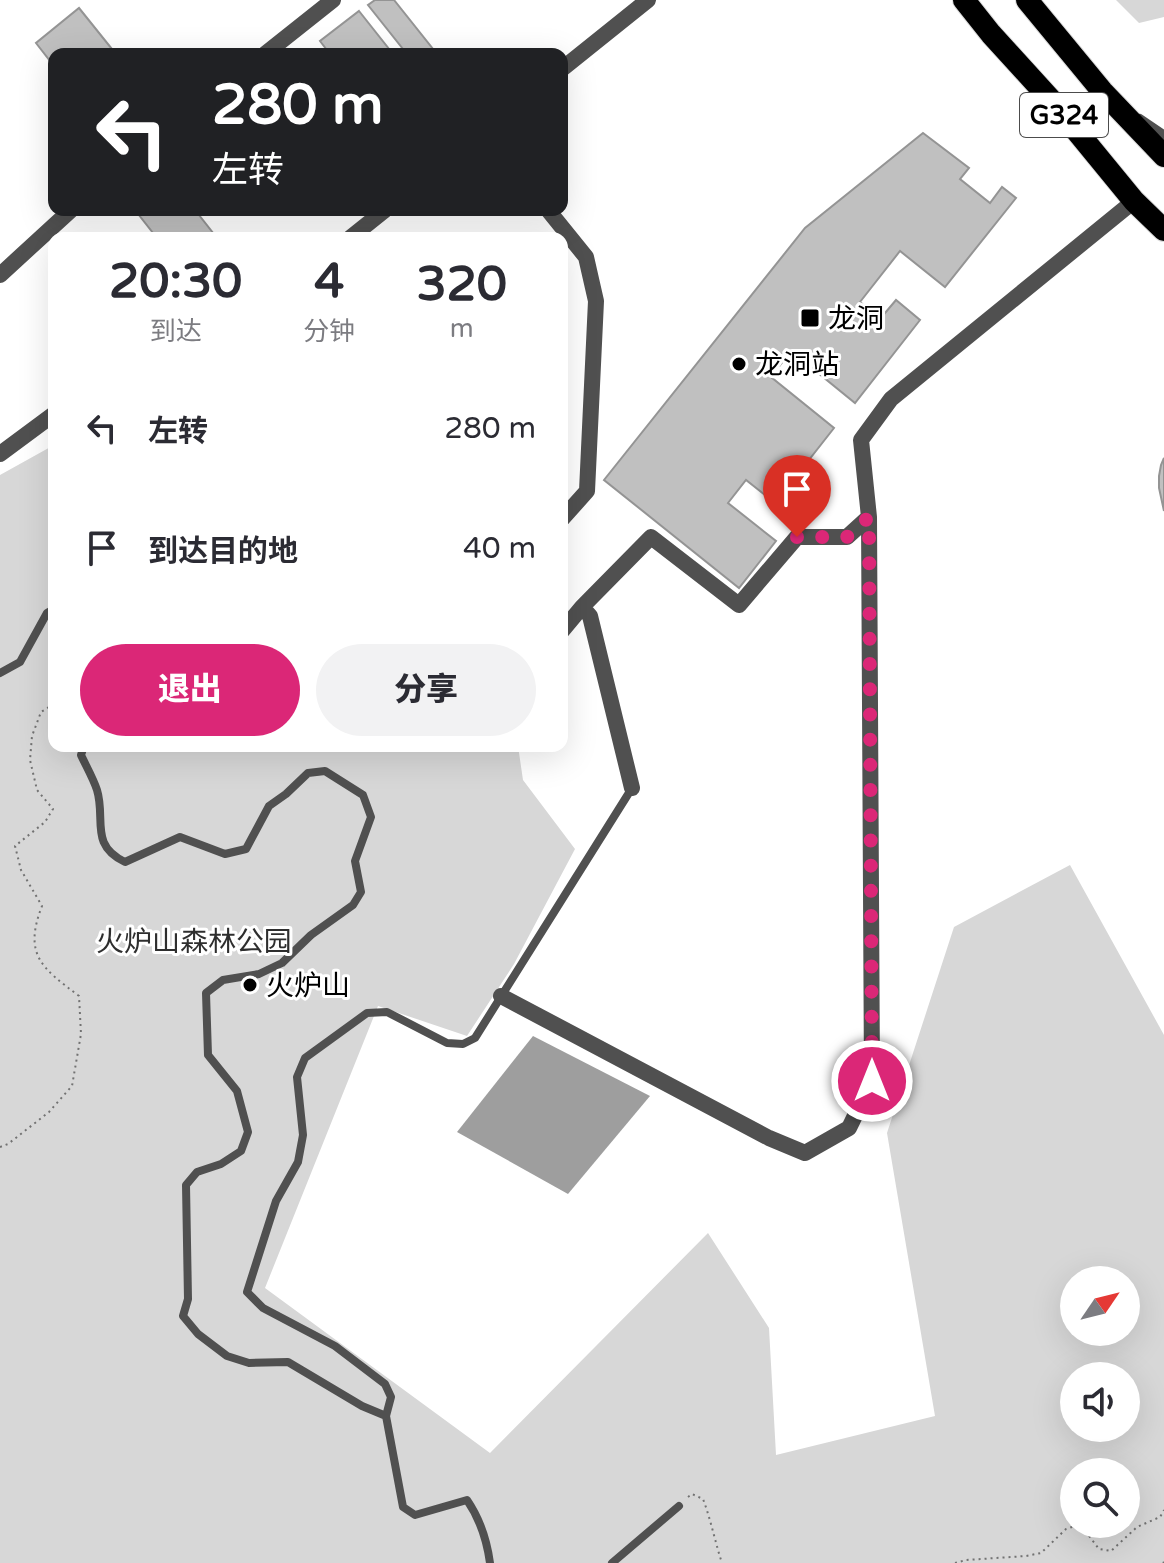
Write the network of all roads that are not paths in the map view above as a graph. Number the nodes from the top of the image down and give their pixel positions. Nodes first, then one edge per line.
1 (333, 0) edge
2 (648, 0) edge
3 (964, 0) edge
4 (1027, 0) edge
5 (273, 48) edge
6 (568, 64) edge
7 (1164, 139) edge
8 (1134, 201) junction
9 (64, 216) edge
10 (378, 216) edge
11 (553, 216) edge
12 (1164, 230) edge
13 (358, 232) edge
14 (566, 232) edge
15 (568, 235) edge
16 (0, 275) edge
17 (48, 418) edge
18 (0, 454) edge
19 (568, 512) edge
20 (869, 517) junction
21 (582, 607) junction
22 (48, 612) edge
23 (568, 624) edge
24 (0, 673) edge
25 (82, 752) edge
26 (632, 788) joint
27 (501, 996) junction
28 (386, 1416) junction
29 (679, 1506) road end
30 (490, 1563) edge
31 (612, 1563) edge

1 - 5 street
2 - 6 street
3 - 8 highway, G324
4 - 7 highway, G324
8 - 12 highway, G324
8 - 20 street
9 - 16 street
10 - 13 street
11 - 14 street
15 - 19 street
17 - 18 street
20 - 21 street
20 - 27 street
21 - 23 street
21 - 26 street
22 - 24 lane
25 - 28 lane
26 - 27 lane
27 - 28 lane
28 - 30 lane
29 - 31 lane

